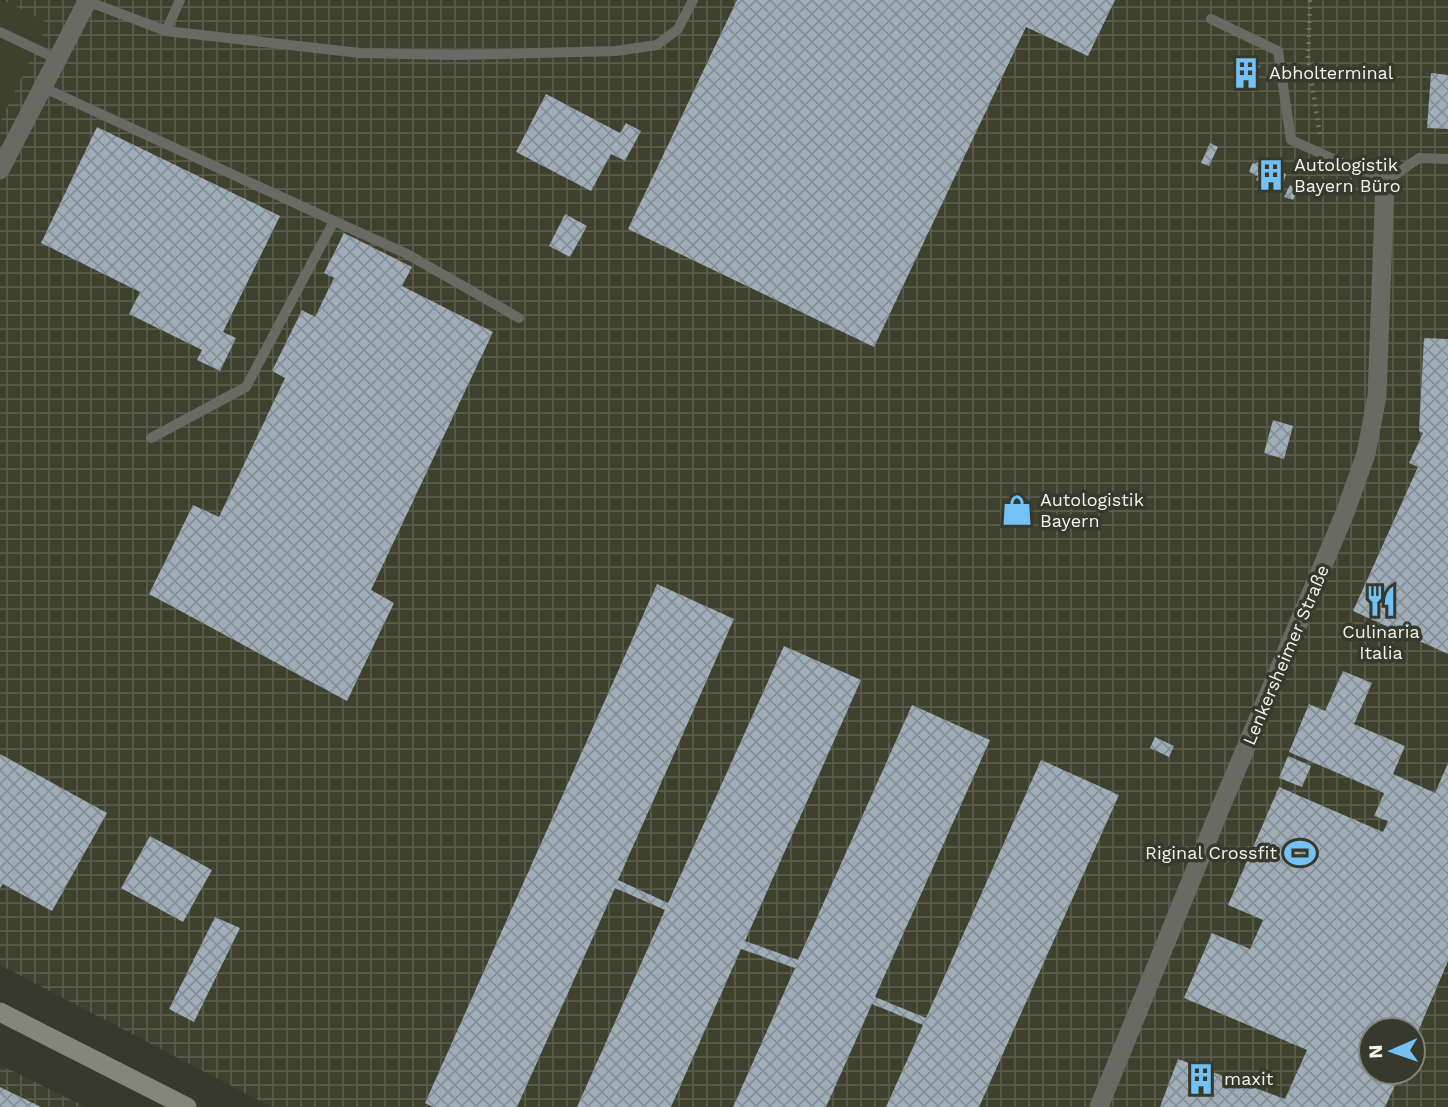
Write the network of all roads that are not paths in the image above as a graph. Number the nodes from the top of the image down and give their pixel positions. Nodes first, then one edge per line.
1 (87, 0) edge
2 (180, 0) edge
3 (693, 0) edge
4 (1210, 19) dead end
5 (166, 31) junction
6 (0, 32) edge
7 (57, 59) junction
8 (42, 87) junction
9 (1448, 159) edge
10 (0, 170) edge
11 (1385, 182) junction
12 (334, 220) junction
13 (519, 318) dead end
14 (151, 438) dead end
15 (0, 1012) edge
16 (187, 1107) edge
17 (1099, 1107) edge

1 - 5 lane
1 - 7 street
2 - 5 lane
3 - 5 lane
4 - 11 lane
6 - 7 lane
7 - 8 street
8 - 10 street
8 - 12 lane
9 - 11 lane
11 - 17 street, Lenkersheimer Straße
12 - 13 lane
12 - 14 lane
15 - 16 main road

